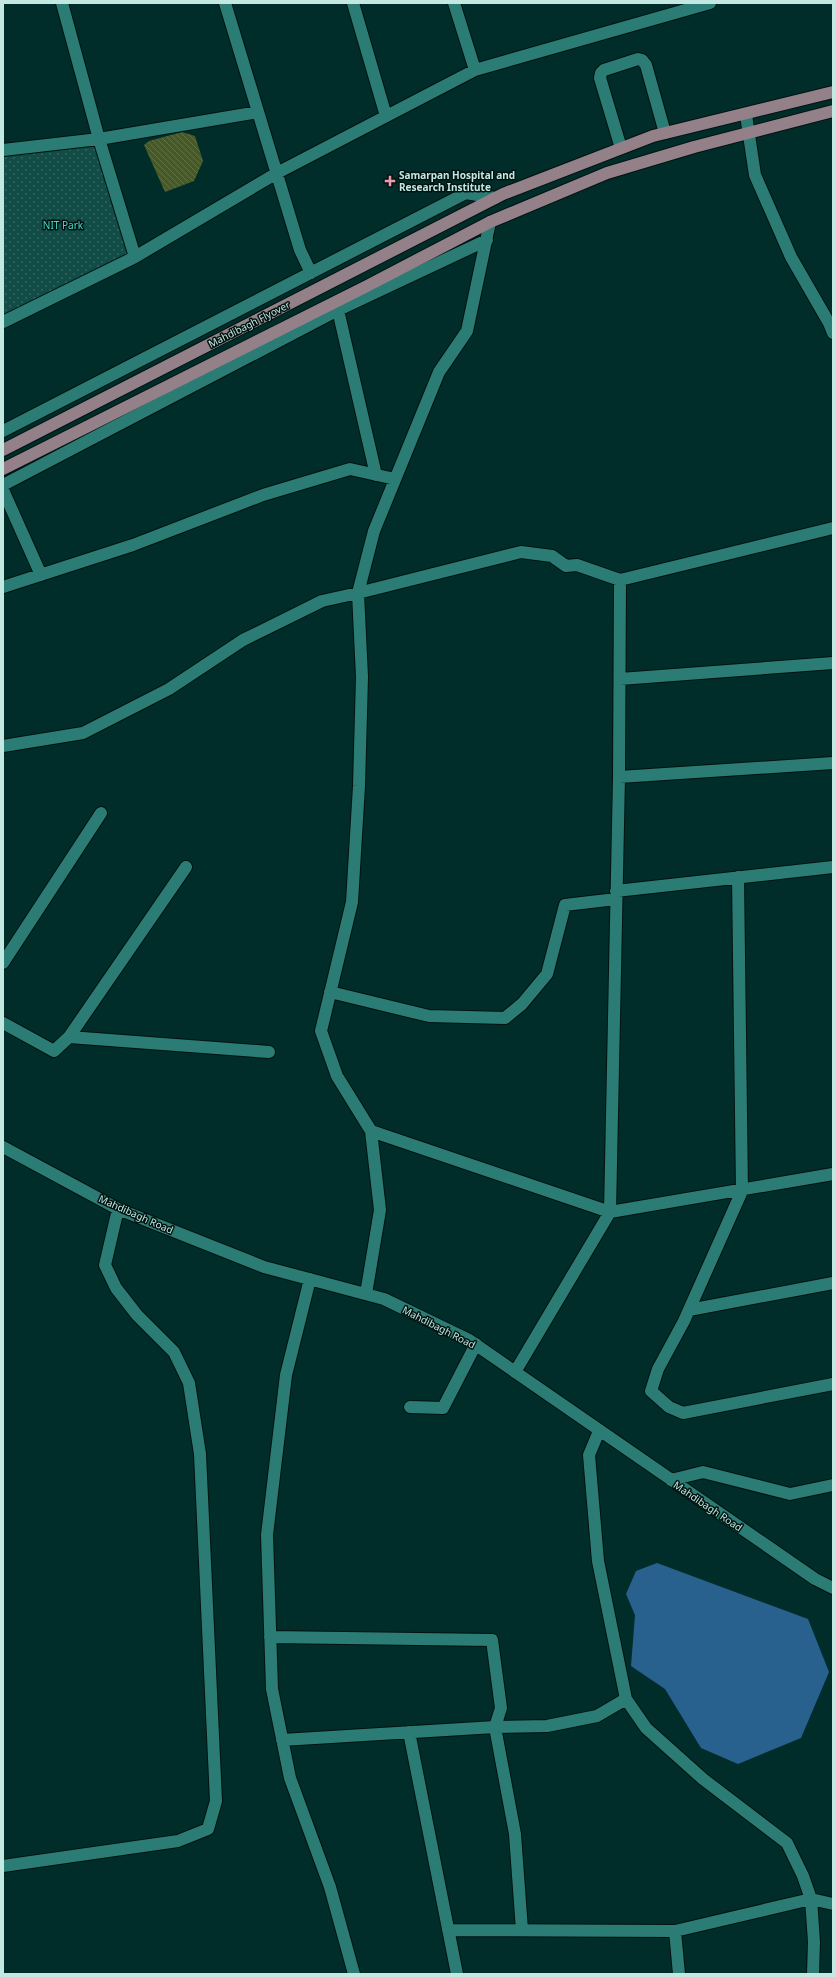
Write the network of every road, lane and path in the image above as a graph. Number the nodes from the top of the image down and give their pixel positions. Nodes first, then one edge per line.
1 (62, 3) edge
2 (225, 3) edge
3 (353, 3) edge
4 (454, 3) edge
5 (710, 3) edge
6 (475, 70) junction
7 (833, 92) edge
8 (833, 111) edge
9 (258, 112) junction
10 (746, 115) junction
11 (386, 116) junction
12 (665, 133) junction
13 (749, 134) junction
14 (100, 139) junction
15 (621, 148) junction
16 (3, 150) edge
17 (277, 173) junction
18 (495, 198) junction
19 (490, 222) junction
20 (487, 240) junction
21 (135, 257) junction
22 (311, 273) junction
23 (338, 310) junction
24 (3, 322) edge
25 (833, 333) edge
26 (3, 431) edge
27 (3, 450) edge
28 (3, 469) edge
29 (376, 475) junction
30 (395, 479) junction
31 (3, 485) edge
32 (3, 490) edge
33 (833, 528) edge
34 (41, 575) junction
35 (620, 580) junction
36 (3, 587) edge
37 (358, 593) junction
38 (833, 664) edge
39 (620, 679) junction
40 (3, 746) edge
41 (833, 763) edge
42 (619, 777) junction
43 (102, 813) dead end
44 (186, 867) dead end
45 (833, 867) edge
46 (738, 877) junction
47 (616, 895) junction
48 (3, 963) edge
49 (330, 992) junction
50 (3, 1023) edge
51 (69, 1038) junction
52 (268, 1052) dead end
53 (371, 1131) junction
54 (3, 1147) edge
55 (833, 1174) edge
56 (742, 1191) junction
57 (118, 1209) junction
58 (610, 1212) junction
59 (310, 1279) junction
60 (833, 1283) edge
61 (366, 1294) junction
62 (689, 1310) junction
63 (476, 1344) junction
64 (515, 1372) junction
65 (833, 1384) edge
66 (410, 1407) dead end
67 (599, 1430) junction
68 (671, 1480) junction
69 (833, 1485) edge
70 (833, 1588) edge
71 (270, 1637) junction
72 (626, 1699) junction
73 (495, 1727) junction
74 (409, 1732) junction
75 (282, 1740) junction
76 (3, 1866) edge
77 (811, 1898) junction
78 (833, 1904) edge
79 (448, 1930) junction
80 (522, 1930) junction
81 (675, 1931) junction
82 (354, 1974) edge
83 (457, 1974) edge
84 (679, 1974) edge
85 (813, 1974) edge

1 - 14 street
2 - 9 street
3 - 11 street
4 - 6 street
5 - 6 street
6 - 11 street
7 - 10 main road, Mahdibagh Flyover
8 - 13 main road, Mahdibagh Flyover
9 - 14 street
9 - 17 street
10 - 12 main road, Mahdibagh Flyover
10 - 13 street
11 - 17 street
12 - 15 main road, Mahdibagh Flyover
12 - 15 street
13 - 19 main road, Mahdibagh Flyover
13 - 25 street
14 - 16 street
14 - 21 street
15 - 18 main road, Mahdibagh Flyover
17 - 21 street
17 - 22 street
18 - 22 street
18 - 27 main road, Mahdibagh Flyover
19 - 20 street
19 - 28 main road, Mahdibagh Flyover
20 - 23 street
20 - 30 street
21 - 24 street
22 - 26 street
23 - 29 street
23 - 31 street
29 - 30 street
29 - 34 street
30 - 37 street
32 - 34 street
33 - 35 street
34 - 36 street
35 - 37 street
35 - 39 street
37 - 40 street
37 - 49 street
38 - 39 street
39 - 42 street
41 - 42 street
42 - 47 street
43 - 48 street
44 - 51 street
45 - 46 street
46 - 47 street
46 - 56 street
47 - 49 street
47 - 58 street
49 - 53 street
50 - 51 street
51 - 52 street
53 - 58 street
53 - 61 street
54 - 57 street, Mahdibagh Road
55 - 56 street
56 - 58 street
56 - 62 street
57 - 59 street, Mahdibagh Road
57 - 76 street
58 - 64 street
59 - 61 street, Mahdibagh Road
59 - 71 street
60 - 62 street
61 - 63 street, Mahdibagh Road
62 - 65 street
63 - 64 street, Mahdibagh Road
63 - 66 street
64 - 67 street, Mahdibagh Road
67 - 68 street, Mahdibagh Road
67 - 72 street
68 - 69 street
68 - 70 street, Mahdibagh Road
71 - 73 street
71 - 75 street
72 - 73 street
72 - 77 street
73 - 74 street
73 - 80 street
74 - 75 street
74 - 79 street
75 - 82 street
77 - 78 street
77 - 81 street
77 - 85 street
79 - 80 street
79 - 83 street
80 - 81 street
81 - 84 street

